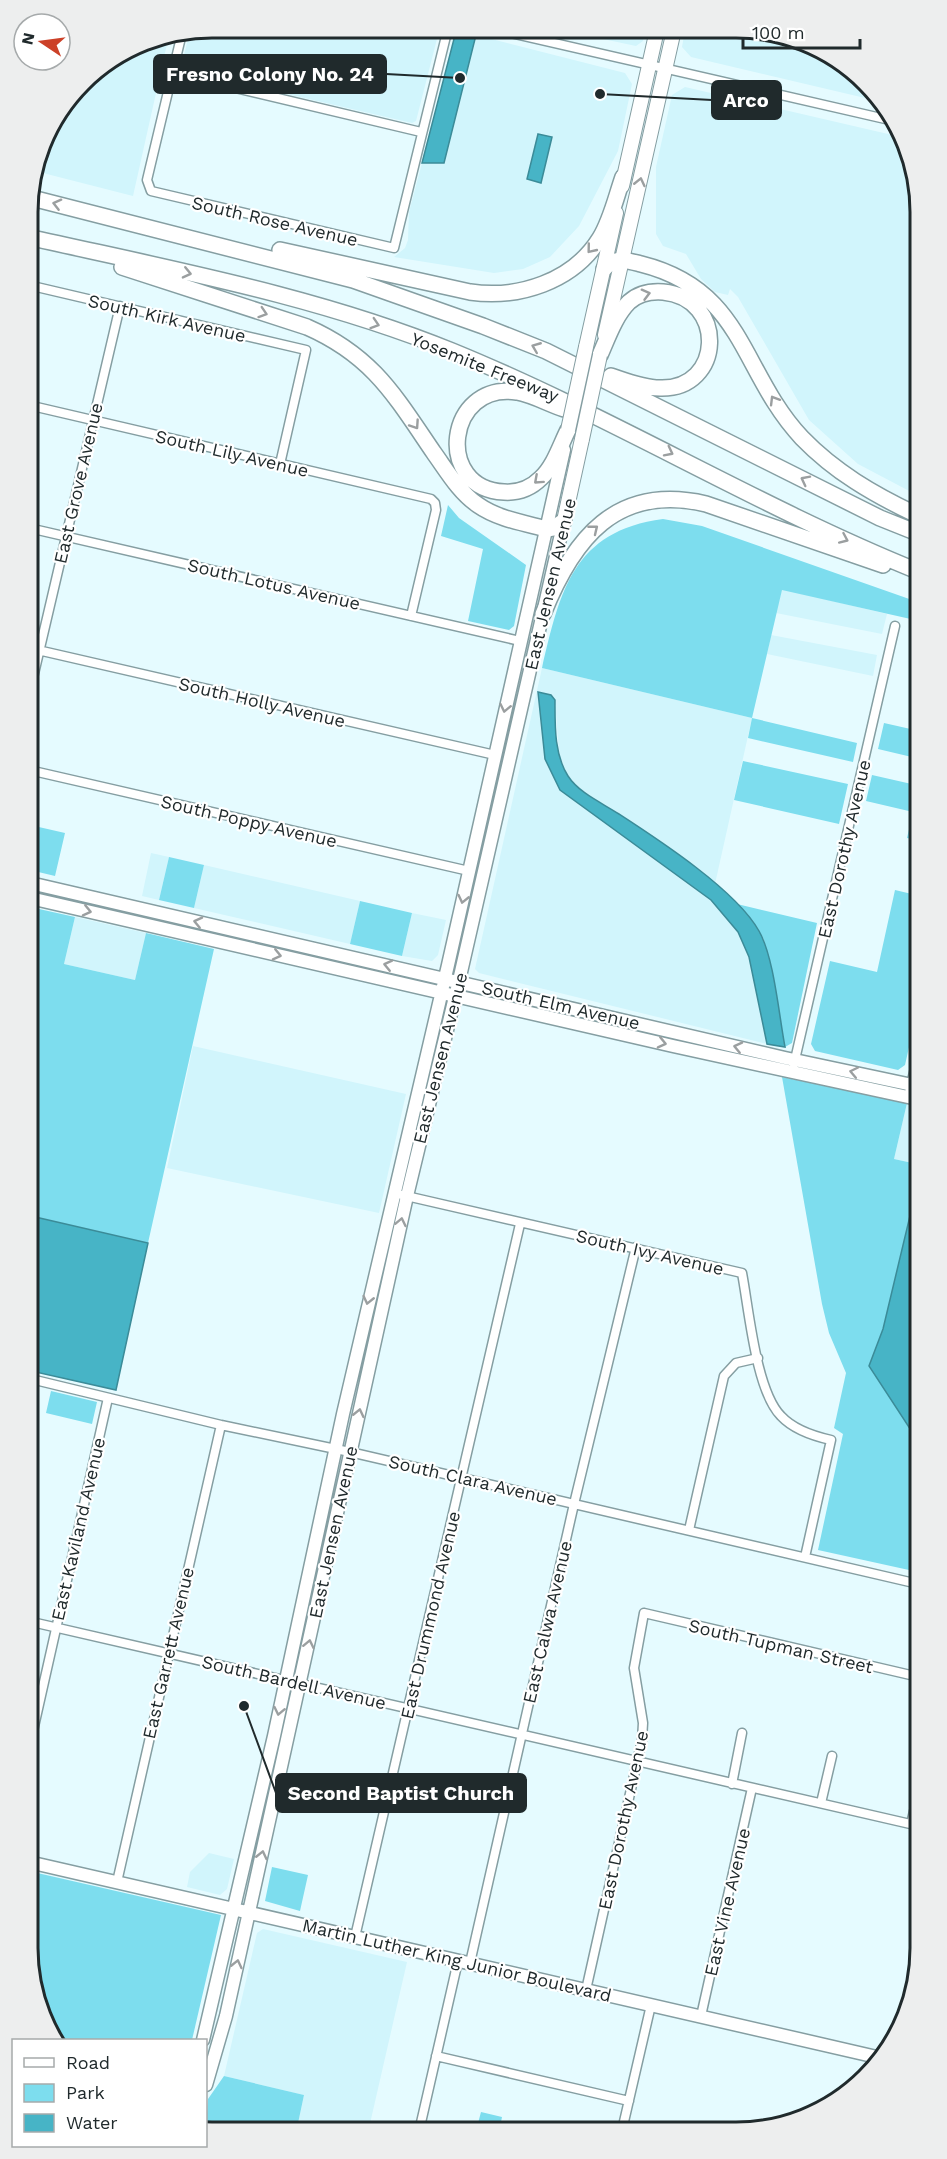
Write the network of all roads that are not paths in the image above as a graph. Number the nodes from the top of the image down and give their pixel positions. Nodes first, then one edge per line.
1 (445, 38) edge
2 (533, 38) edge
3 (655, 38) edge
4 (672, 38) edge
5 (180, 41) edge
6 (649, 64) junction
7 (665, 68) junction
8 (172, 73) junction
9 (881, 118) edge
10 (421, 132) junction
11 (623, 177) junction
12 (38, 199) edge
13 (86, 211) junction
14 (38, 239) edge
15 (38, 240) edge
16 (622, 259) junction
17 (604, 269) junction
18 (38, 287) edge
19 (120, 306) junction
20 (600, 355) junction
21 (567, 362) junction
22 (38, 407) edge
23 (93, 420) junction
24 (568, 430) junction
25 (639, 436) junction
26 (280, 464) junction
27 (910, 511) edge
28 (564, 521) junction
29 (547, 529) junction
30 (38, 530) edge
31 (910, 530) edge
32 (66, 536) junction
33 (910, 570) edge
34 (910, 571) edge
35 (543, 614) junction
36 (411, 616) junction
37 (895, 626) dead end
38 (520, 641) junction
39 (39, 651) junction
40 (38, 655) edge
41 (524, 701) junction
42 (495, 755) junction
43 (38, 772) edge
44 (498, 814) junction
45 (469, 872) junction
46 (38, 885) edge
47 (38, 900) edge
48 (445, 978) junction
49 (459, 981) junction
50 (441, 992) junction
51 (456, 996) junction
52 (794, 1066) junction
53 (909, 1090) edge
54 (393, 1193) junction
55 (407, 1197) junction
56 (520, 1224) junction
57 (636, 1247) junction
58 (758, 1358) junction
59 (38, 1381) edge
60 (108, 1398) junction
61 (221, 1425) junction
62 (335, 1448) junction
63 (350, 1452) junction
64 (462, 1479) junction
65 (574, 1504) junction
66 (689, 1530) junction
67 (805, 1557) junction
68 (909, 1584) edge
69 (644, 1613) joint
70 (38, 1624) edge
71 (56, 1628) junction
72 (169, 1654) junction
73 (909, 1675) edge
74 (286, 1680) junction
75 (300, 1684) junction
76 (407, 1708) junction
77 (38, 1709) edge
78 (742, 1733) dead end
79 (521, 1735) junction
80 (832, 1756) dead end
81 (637, 1762) junction
82 (732, 1784) junction
83 (752, 1788) junction
84 (821, 1803) junction
85 (909, 1824) edge
86 (38, 1864) edge
87 (117, 1882) junction
88 (234, 1909) junction
89 (249, 1912) junction
90 (355, 1937) junction
91 (464, 1962) junction
92 (586, 1990) junction
93 (651, 2005) junction
94 (701, 2016) junction
95 (203, 2039) edge
96 (436, 2056) junction
97 (871, 2056) edge
98 (207, 2082) edge
99 (629, 2101) junction
100 (421, 2122) edge
101 (624, 2122) edge

1 - 10 street
2 - 6 street
3 - 6 main road, East Jensen Avenue
4 - 7 main road, East Jensen Avenue
5 - 8 street
6 - 7 street
6 - 11 main road, East Jensen Avenue
7 - 9 street
16 -> 7 main road, East Jensen Avenue
8 - 10 street
8 - 10 street, South Rose Avenue
11 -> 13 highway
11 - 17 main road, East Jensen Avenue
13 -> 12 highway, Yosemite Freeway
21 -> 13 highway, Yosemite Freeway
14 -> 25 highway, Yosemite Freeway
15 -> 29 highway
16 - 17 highway
16 - 20 main road, East Jensen Avenue
27 -> 16 highway
17 - 24 main road, East Jensen Avenue, bridge
18 - 19 street, South Kirk Avenue
19 - 23 street, East Grove Avenue
19 - 26 street, South Kirk Avenue
20 -> 21 highway
20 - 28 main road, East Jensen Avenue, bridge
31 -> 21 highway, Yosemite Freeway
22 - 23 street, South Lily Avenue
23 - 26 street, South Lily Avenue
23 - 32 street, East Grove Avenue
24 -> 25 highway
24 - 29 main road, East Jensen Avenue
25 -> 33 highway, Yosemite Freeway
26 - 36 street, South Lily Avenue
28 - 29 highway
28 - 35 main road, East Jensen Avenue
29 - 38 main road, East Jensen Avenue
30 - 32 street, South Lotus Avenue
32 - 36 street, South Lotus Avenue
32 - 39 street, East Grove Avenue
35 -> 34 highway
35 - 41 main road, East Jensen Avenue
36 - 38 street, South Lotus Avenue
37 - 52 street, East Dorothy Avenue
38 - 41 main road
38 -> 42 main road, East Jensen Avenue
39 - 40 street, East Grove Avenue
39 - 42 street, South Holly Avenue
41 - 44 main road, East Jensen Avenue
42 - 44 main road
42 - 45 main road, East Jensen Avenue
43 - 45 street, South Poppy Avenue
44 - 49 main road, East Jensen Avenue
45 -> 48 main road, East Jensen Avenue
48 -> 46 main road, South Elm Avenue
47 -> 50 main road, South Elm Avenue
48 - 49 main road, South Elm Avenue
48 - 50 main road, East Jensen Avenue
49 - 51 main road, East Jensen Avenue
52 -> 49 main road, South Elm Avenue
50 - 51 main road, South Elm Avenue
50 - 54 main road, East Jensen Avenue
51 -> 52 main road, South Elm Avenue
51 - 55 main road, East Jensen Avenue
52 - 53 main road, South Elm Avenue
54 - 55 street, South Ivy Avenue
54 -> 62 main road, East Jensen Avenue
55 - 56 street, South Ivy Avenue
63 -> 55 main road, East Jensen Avenue
56 - 57 street, South Ivy Avenue
56 - 64 street, East Drummond Avenue
57 - 58 street, South Ivy Avenue
57 - 65 street, East Calwa Avenue
58 - 66 street
58 - 67 street, South Ivy Avenue
59 - 60 street, South Clara Avenue
60 - 61 street, South Clara Avenue
60 - 71 street, East Kaviland Avenue
61 - 62 street, South Clara Avenue
61 - 72 street, East Garrett Avenue
62 - 63 street, South Clara Avenue
62 - 74 main road, East Jensen Avenue
63 - 64 street, South Clara Avenue
75 -> 63 main road, East Jensen Avenue
64 - 65 street, South Clara Avenue
64 - 76 street, East Drummond Avenue
65 - 66 street, South Clara Avenue
65 - 79 street, East Calwa Avenue
66 - 67 street, South Clara Avenue
67 - 68 street, South Clara Avenue
69 - 73 street, South Tupman Street
69 - 81 street, East Dorothy Avenue
70 - 71 street, South Bardell Avenue
71 - 72 street, South Bardell Avenue
71 - 77 street, East Kaviland Avenue
72 - 74 street, South Bardell Avenue
72 - 87 street, East Garrett Avenue
74 - 75 street, South Bardell Avenue
74 -> 88 main road, East Jensen Avenue
75 - 76 street, South Bardell Avenue
89 -> 75 main road, East Jensen Avenue
76 - 79 street, South Bardell Avenue
76 - 90 street, East Drummond Avenue
78 - 82 street
79 - 81 street, South Bardell Avenue
79 - 91 street, East Calwa Avenue
80 - 84 street
81 - 82 street, South Bardell Avenue
81 - 92 street, East Dorothy Avenue
82 - 83 street, South Bardell Avenue
83 - 84 street, South Bardell Avenue
83 - 94 street, East Vine Avenue
84 - 85 street, South Bardell Avenue
86 - 87 main road, Martin Luther King Junior Boulevard
87 - 88 main road, Martin Luther King Junior Boulevard
88 - 89 main road, Martin Luther King Junior Boulevard
88 - 95 main road, East Jensen Avenue
89 - 90 main road, Martin Luther King Junior Boulevard
98 -> 89 main road, East Jensen Avenue
90 - 91 main road, Martin Luther King Junior Boulevard
91 - 92 main road, Martin Luther King Junior Boulevard
91 - 96 street, East Calwa Avenue
92 - 93 main road, Martin Luther King Junior Boulevard
93 - 94 main road, Martin Luther King Junior Boulevard
93 - 99 street
94 - 97 main road, Martin Luther King Junior Boulevard
96 - 99 street
96 - 100 street, East Calwa Avenue
99 - 101 street

